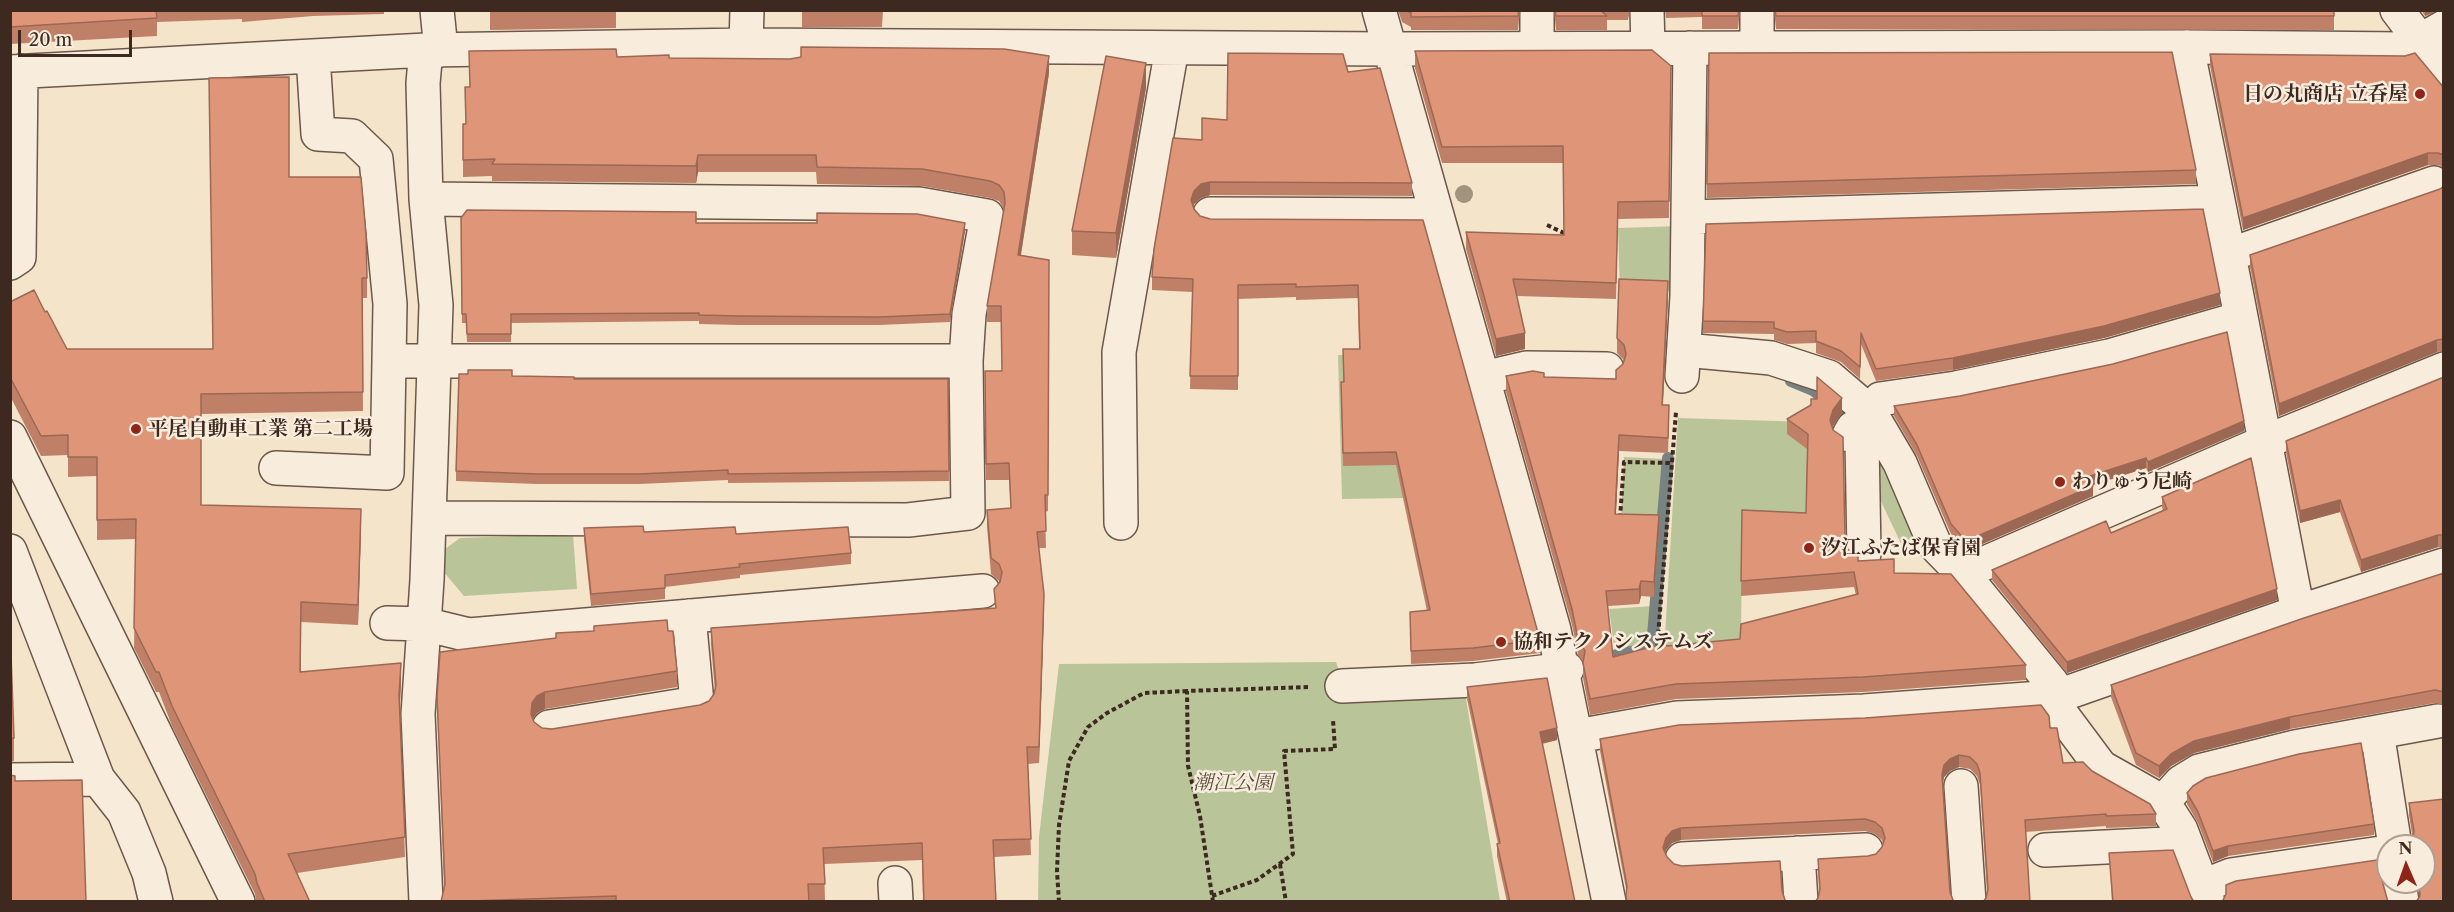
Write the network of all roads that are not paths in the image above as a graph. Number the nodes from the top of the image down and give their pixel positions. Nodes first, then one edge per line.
1 (438, 10) edge
2 (747, 10) edge
3 (1379, 10) edge
4 (1537, 10) edge
5 (1647, 10) edge
6 (1757, 10) edge
7 (2397, 10) edge
8 (2432, 34) edge
9 (746, 45) junction
10 (1757, 47) junction
11 (2187, 47) junction
12 (1172, 48) junction
13 (1537, 48) junction
14 (1648, 48) junction
15 (1690, 48) junction
16 (1390, 49) junction
17 (433, 50) junction
18 (313, 56) junction
19 (16, 72) edge
20 (2444, 72) edge
21 (2434, 183) dead end
22 (426, 199) junction
23 (2218, 202) junction
24 (1210, 214) dead end
25 (1437, 215) junction
26 (1688, 217) junction
27 (2229, 255) junction
28 (10, 263) edge
29 (2241, 318) junction
30 (436, 360) junction
31 (389, 361) junction
32 (966, 361) junction
33 (1607, 369) dead end
34 (2444, 369) edge
35 (1483, 378) junction
36 (1860, 423) junction
37 (10, 437) edge
38 (2265, 442) junction
39 (276, 468) dead end
40 (429, 518) junction
41 (1121, 524) dead end
42 (10, 551) edge
43 (1864, 554) dead end
44 (2444, 565) edge
45 (1962, 573) junction
46 (983, 591) dead end
47 (2298, 612) junction
48 (689, 616) junction
49 (387, 623) dead end
50 (424, 624) junction
51 (1565, 669) junction
52 (1336, 686) road end
53 (2055, 697) junction
54 (2438, 721) dead end
55 (549, 727) edge
56 (2378, 732) junction
57 (1576, 736) junction
58 (98, 778) junction
59 (10, 780) edge
60 (1961, 786) dead end
61 (2163, 802) junction
62 (2393, 834) edge
63 (2186, 843) junction
64 (1866, 850) dead end
65 (2045, 850) dead end
66 (1798, 853) junction
67 (2376, 854) edge
68 (1682, 859) dead end
69 (2205, 894) edge
70 (156, 902) edge
71 (238, 902) edge
72 (426, 902) edge
73 (1609, 902) edge
74 (1801, 902) edge
75 (1969, 902) edge

1 - 17 street
2 - 9 street
3 - 16 street
4 - 13 street
5 - 14 street
6 - 10 street
7 - 8 street
8 - 11 street
8 - 20 street
9 - 12 street
9 - 17 street
10 - 11 street
10 - 15 street
11 - 23 street
12 - 16 street
12 - 41 street
13 - 14 street
13 - 16 street
14 - 15 street
15 - 26 street
16 - 25 street
17 - 18 street
17 - 22 street
18 - 19 street
18 - 31 street
19 - 28 street
21 - 27 street
22 - 30 street
22 - 32 street
23 - 26 street
23 - 27 street
24 - 25 street
25 - 35 street
26 - 36 street
27 - 29 street
29 - 36 street
29 - 38 street
30 - 31 street
30 - 32 street
30 - 40 street
31 - 39 street
32 - 40 street
33 - 35 street
34 - 38 street
35 - 51 street
36 - 43 street
36 - 45 street
37 - 71 street
38 - 45 street
38 - 47 street
40 - 50 street
42 - 58 street
44 - 47 street
45 - 53 street
46 - 48 street
47 - 53 street
48 - 50 street
48 - 55 street
49 - 50 street
50 - 72 street
51 - 52 street
51 - 57 street
53 - 57 street
53 - 61 street
54 - 56 street
56 - 61 street
56 - 62 street
57 - 73 street
58 - 59 street
58 - 70 street
60 - 75 street
61 - 63 street
63 - 65 street
63 - 69 street
64 - 66 street
66 - 68 street
66 - 74 street
67 - 69 street

